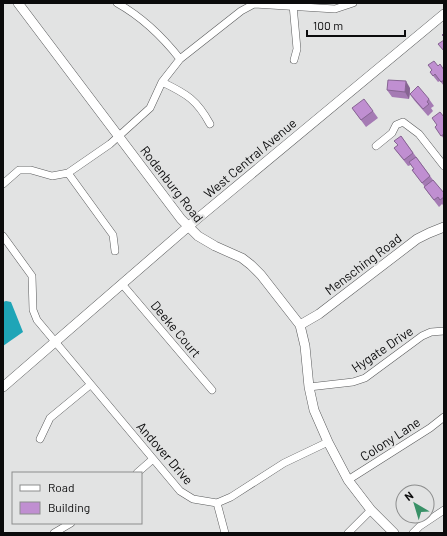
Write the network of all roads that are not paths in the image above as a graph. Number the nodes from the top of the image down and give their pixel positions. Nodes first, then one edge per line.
1 (18, 3) edge
2 (353, 3) edge
3 (121, 4) edge
4 (254, 4) edge
5 (293, 6) junction
6 (444, 14) edge
7 (180, 59) junction
8 (294, 60) dead end
9 (162, 82) junction
10 (210, 124) dead end
11 (119, 136) junction
12 (376, 146) dead end
13 (444, 166) edge
14 (68, 174) junction
15 (3, 184) edge
16 (188, 227) junction
17 (444, 228) edge
18 (3, 236) edge
19 (114, 251) dead end
20 (122, 284) junction
21 (300, 325) junction
22 (444, 331) edge
23 (55, 342) junction
24 (90, 385) junction
25 (3, 387) edge
26 (309, 387) junction
27 (212, 390) dead end
28 (444, 417) edge
29 (40, 439) dead end
30 (328, 442) junction
31 (153, 459) junction
32 (138, 472) edge
33 (348, 480) junction
34 (217, 503) junction
35 (371, 510) junction
36 (444, 510) edge
37 (69, 524) edge
38 (54, 533) edge
39 (225, 533) edge
40 (348, 533) edge
41 (394, 533) edge
42 (413, 533) edge

1 - 11 street, Rodenburg Road
2 - 5 street
3 - 7 street
4 - 5 street
4 - 7 street
5 - 8 street
6 - 16 street, West Central Avenue
7 - 9 street
9 - 10 street
9 - 11 street
11 - 14 street
11 - 16 street, Rodenburg Road
12 - 13 street
14 - 15 street
14 - 19 street
16 - 20 street, West Central Avenue
16 - 21 street, Rodenburg Road
17 - 21 street, Mensching Road
18 - 23 street, Andover Drive
20 - 23 street, West Central Avenue
20 - 27 street, Deeke Court
21 - 26 street, Rodenburg Road
22 - 26 street, Hygate Drive
23 - 24 street, Andover Drive
23 - 25 street, West Central Avenue
24 - 29 street
24 - 31 street, Andover Drive
26 - 30 street, Rodenburg Road
28 - 33 street, Colony Lane
30 - 33 street, Rodenburg Road
30 - 34 street
31 - 32 street
31 - 34 street, Andover Drive
33 - 35 street, Rodenburg Road
34 - 39 street
35 - 40 street
35 - 41 street, Rodenburg Road
36 - 42 street
37 - 38 street

